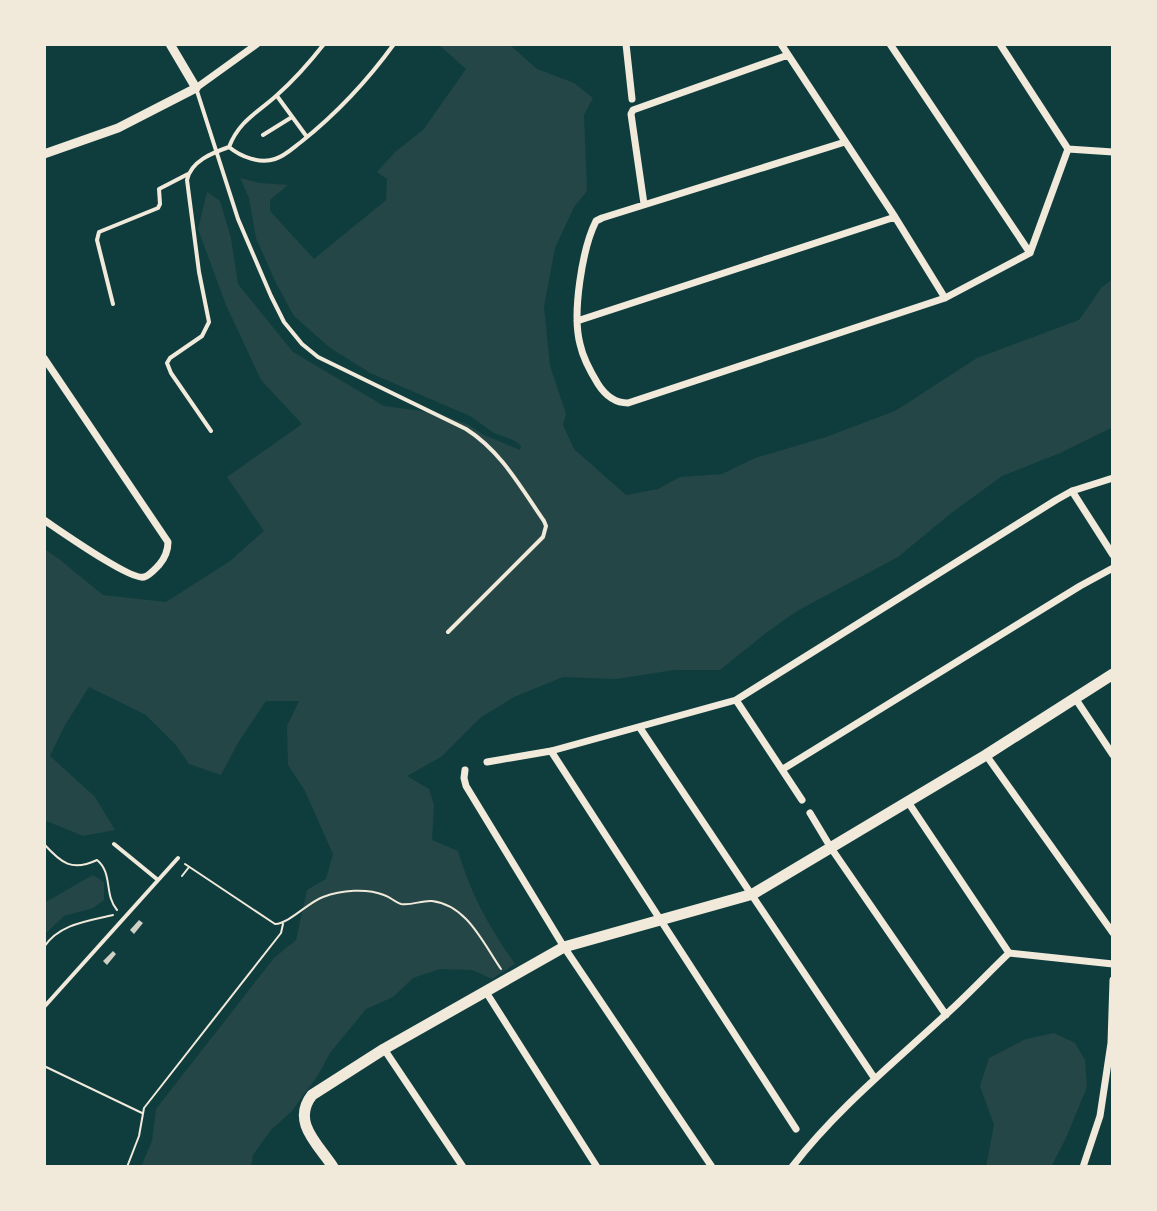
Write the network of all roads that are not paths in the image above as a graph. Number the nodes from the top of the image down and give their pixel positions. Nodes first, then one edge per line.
1 (170, 44) edge
2 (257, 44) edge
3 (324, 44) edge
4 (394, 44) edge
5 (626, 44) edge
6 (781, 44) edge
7 (890, 44) edge
8 (1000, 44) edge
9 (788, 55) junction
10 (196, 88) junction
11 (277, 96) junction
12 (632, 99) dead end
13 (292, 117) junction
14 (263, 135) dead end
15 (307, 137) junction
16 (845, 142) junction
17 (229, 147) junction
18 (1068, 149) junction
19 (217, 152) junction
20 (1113, 152) edge
21 (44, 154) edge
22 (188, 174) junction
23 (644, 204) junction
24 (895, 217) junction
25 (1030, 253) junction
26 (945, 298) junction
27 (113, 304) dead end
28 (577, 321) junction
29 (44, 358) edge
30 (211, 431) dead end
31 (1113, 478) edge
32 (1072, 491) junction
33 (44, 520) edge
34 (1113, 555) edge
35 (1113, 568) edge
36 (448, 632) dead end
37 (1113, 674) edge
38 (1075, 698) junction
39 (736, 700) junction
40 (640, 728) junction
41 (551, 751) junction
42 (986, 755) junction
43 (1113, 755) edge
44 (487, 762) dead end
45 (783, 769) junction
46 (465, 770) dead end
47 (802, 800) dead end
48 (908, 802) junction
49 (810, 813) dead end
50 (114, 844) dead end
51 (831, 848) junction
52 (178, 858) road end
53 (158, 880) junction
54 (753, 894) junction
55 (659, 920) junction
56 (1113, 933) edge
57 (564, 947) junction
58 (1009, 953) junction
59 (1113, 964) edge
60 (1113, 980) edge
61 (486, 992) junction
62 (44, 1007) edge
63 (946, 1015) junction
64 (384, 1049) junction
65 (875, 1079) junction
66 (796, 1129) dead end
67 (333, 1167) edge
68 (463, 1167) edge
69 (597, 1167) edge
70 (712, 1167) edge
71 (792, 1167) edge
72 (1083, 1167) edge

1 - 10 street
2 - 10 street
3 - 11 lane
4 - 15 lane
5 - 12 street
6 - 9 street
7 - 25 street
8 - 18 street
9 - 16 street
9 - 23 street
10 - 19 lane
10 - 21 street
11 - 13 lane
11 - 17 lane
13 - 14 lane
13 - 15 lane
15 - 17 lane
16 - 23 street
16 - 24 street
17 - 19 lane
18 - 20 street
18 - 25 street
19 - 22 lane
19 - 36 lane
22 - 27 lane
22 - 30 lane
23 - 28 street
24 - 26 street
24 - 28 street
25 - 26 street
26 - 28 street
29 - 33 street
31 - 32 street
32 - 34 street
32 - 39 street
35 - 45 street
37 - 38 main road
38 - 42 main road
38 - 43 street
39 - 40 street
39 - 45 street
40 - 41 street
40 - 54 street
41 - 44 street
41 - 55 street
42 - 48 main road
42 - 56 street
45 - 47 street
46 - 57 street
48 - 51 main road
48 - 58 street
49 - 51 street
50 - 53 lane
51 - 54 main road
51 - 63 street
52 - 53 lane
53 - 62 lane
54 - 55 main road
54 - 65 street
55 - 57 main road
55 - 66 street
57 - 61 main road
57 - 70 street
58 - 59 street
58 - 63 street
60 - 72 street
61 - 64 main road
61 - 69 street
63 - 65 street
64 - 67 main road
64 - 68 street
65 - 71 street

